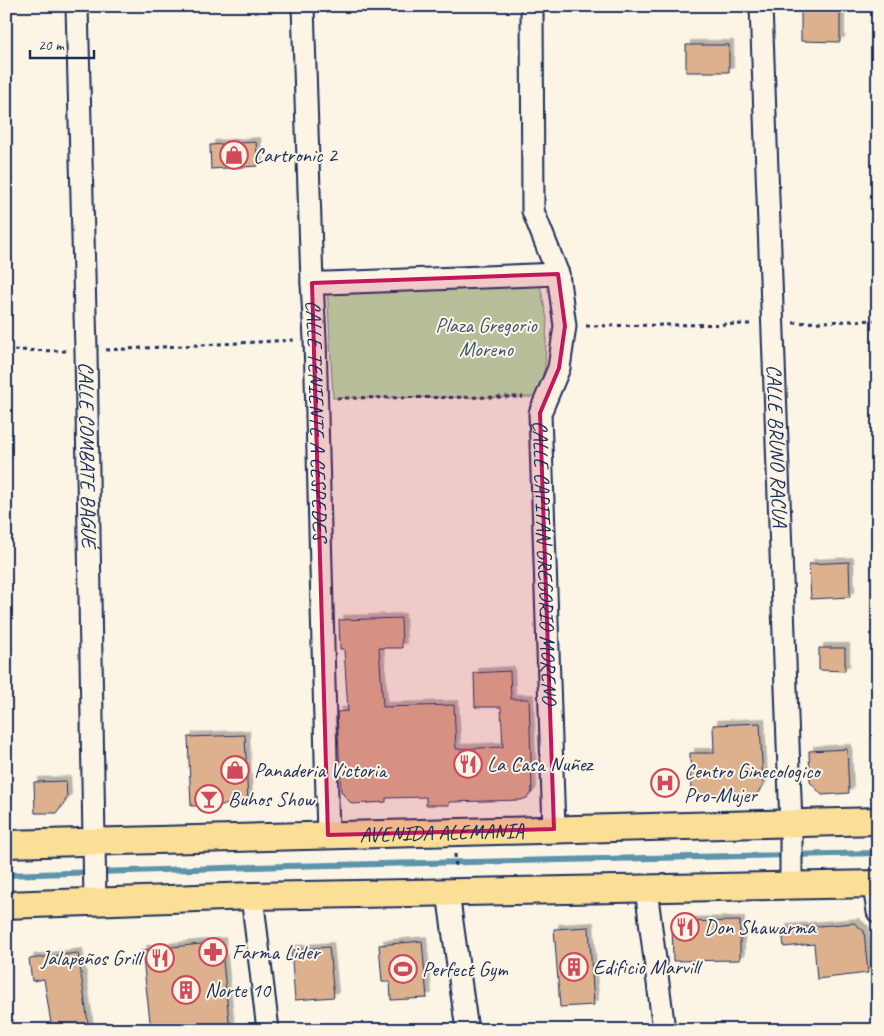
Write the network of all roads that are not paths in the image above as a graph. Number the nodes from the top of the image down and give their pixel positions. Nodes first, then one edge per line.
1 (77, 6) edge
2 (304, 6) edge
3 (532, 6) edge
4 (761, 6) edge
5 (558, 274) junction
6 (312, 282) junction
7 (878, 821) edge
8 (554, 829) junction
9 (328, 835) junction
10 (791, 835) junction
11 (6, 844) edge
12 (94, 849) junction
13 (791, 880) junction
14 (452, 883) junction
15 (876, 884) edge
16 (646, 889) junction
17 (95, 896) junction
18 (252, 896) junction
19 (6, 905) edge
20 (878, 912) edge
21 (268, 1030) edge
22 (467, 1030) edge
23 (664, 1030) edge

1 - 12 street, CALLE COMBATE BAGUÉ
2 - 6 street, CALLE TENIENTE A CESPEDES
3 - 5 street, CALLE CAPITÁN GREGORIO MORENO
4 - 10 street, CALLE BRUNO RACUA
5 - 6 street
5 - 8 street, CALLE CAPITÁN GREGORIO MORENO
6 - 9 street, CALLE TENIENTE A CESPEDES
7 - 10 main road, AVENIDA ALEMANIA
8 - 9 main road, AVENIDA ALEMANIA
8 - 10 main road, AVENIDA ALEMANIA
9 - 12 main road, AVENIDA ALEMANIA
10 - 13 street, CALLE BRUNO RACUA
11 - 12 main road, AVENIDA ALEMANIA
12 - 17 street, CALLE COMBATE BAGUÉ
13 - 15 main road
13 - 16 main road
14 - 16 main road
14 - 18 main road
14 - 22 street
15 - 20 street
16 - 23 street
17 - 18 main road
17 - 19 main road
18 - 21 street

